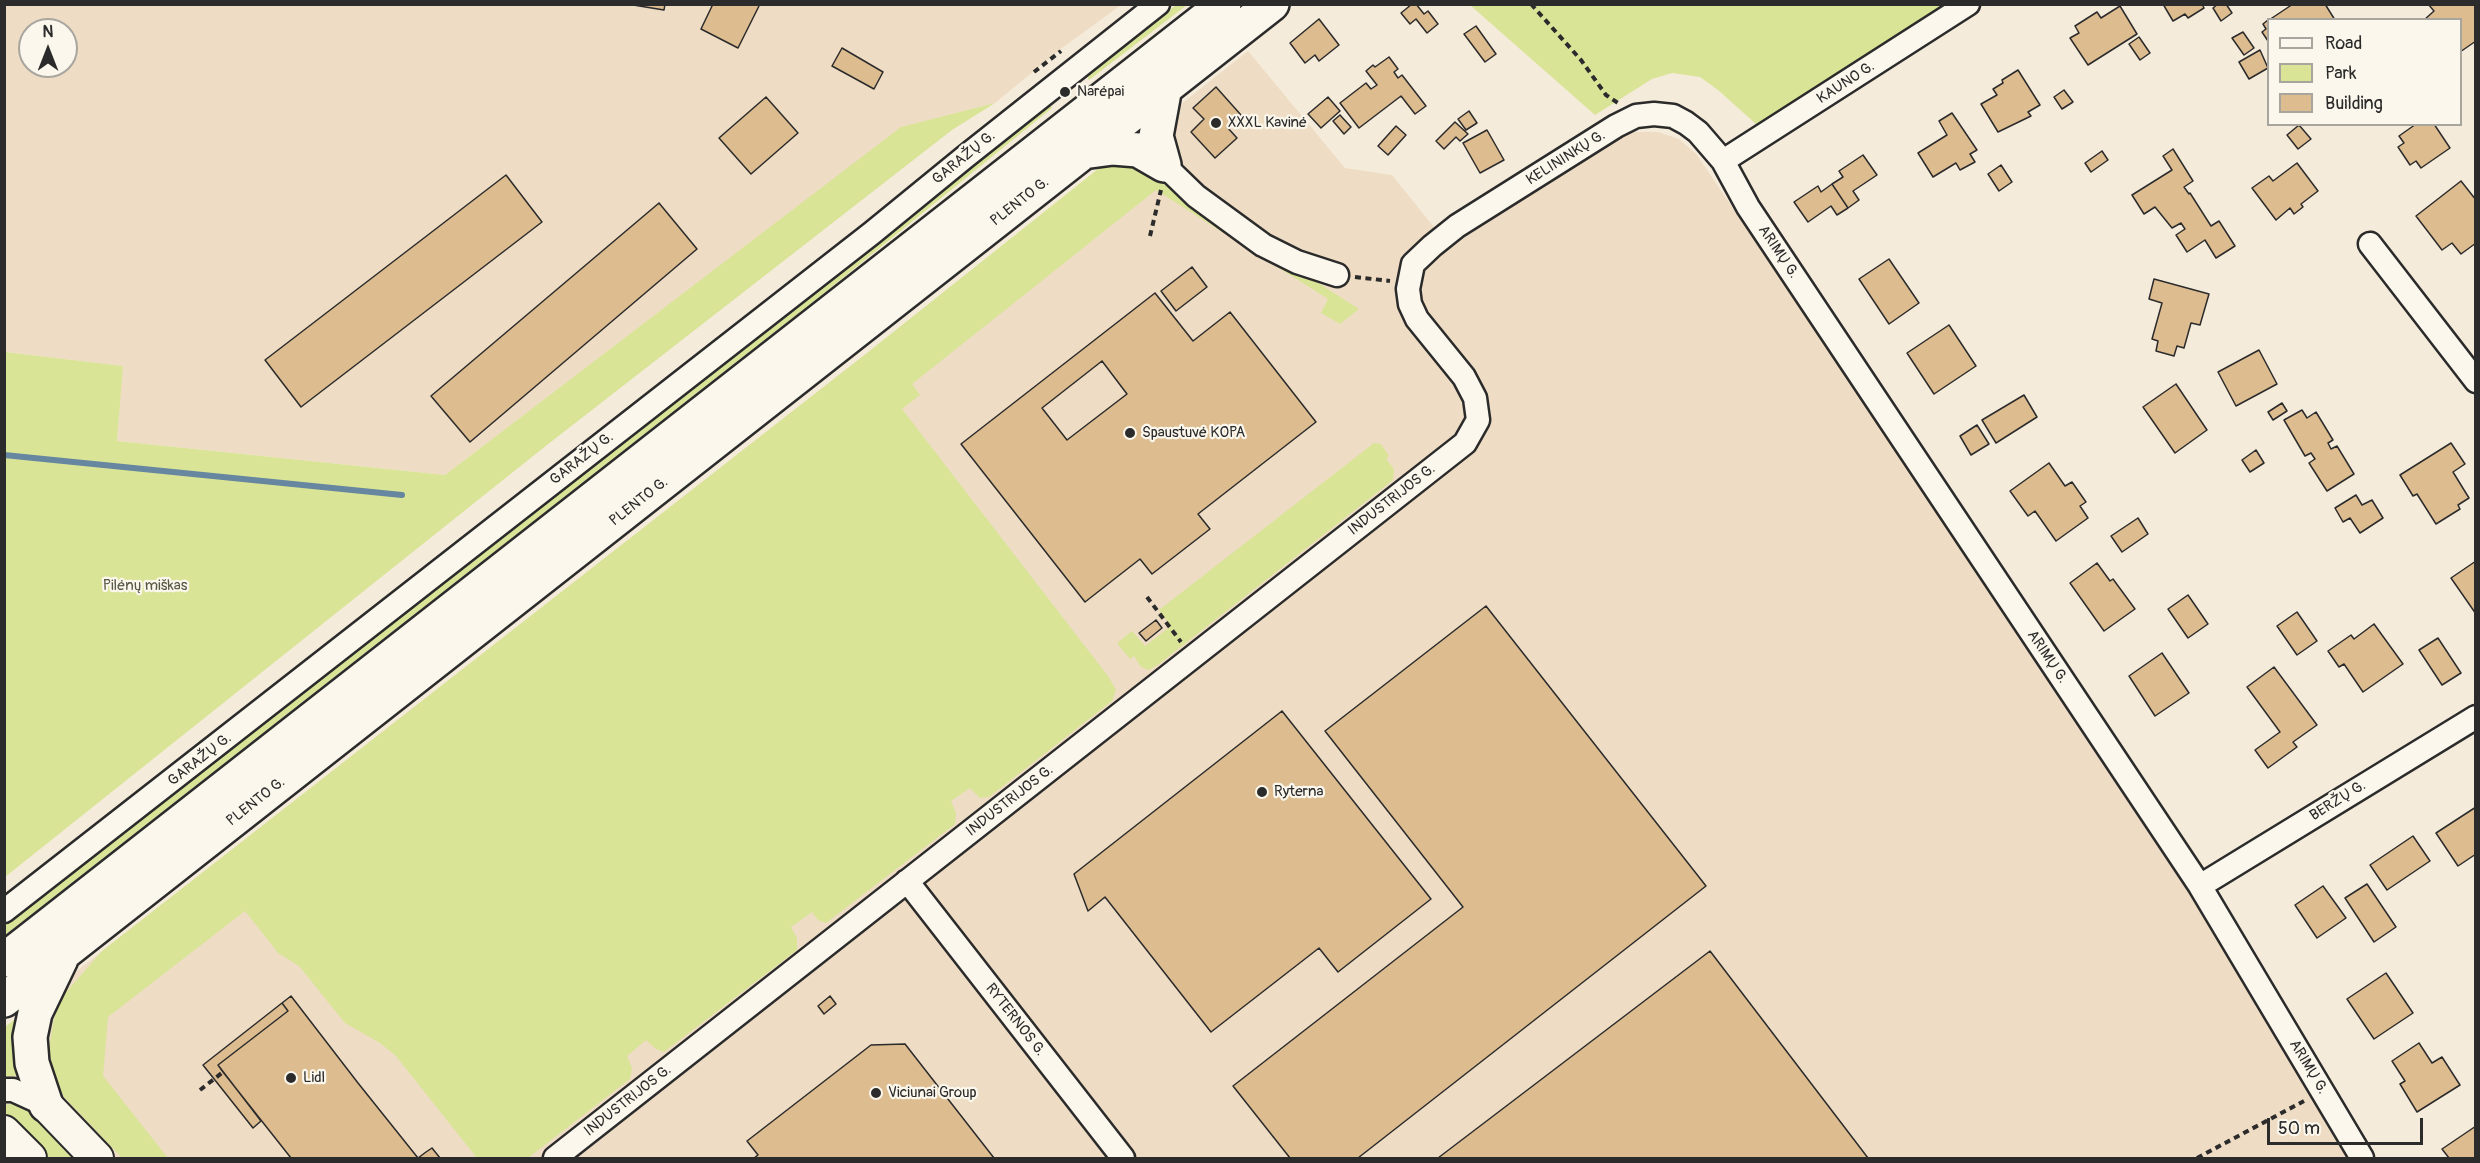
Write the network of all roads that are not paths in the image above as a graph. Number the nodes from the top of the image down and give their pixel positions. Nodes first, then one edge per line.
1 (1158, 4) edge
2 (1224, 4) edge
3 (1272, 4) edge
4 (1968, 4) edge
5 (1165, 87) junction
6 (1083, 152) junction
7 (1723, 161) junction
8 (1165, 166) junction
9 (2370, 244) dead end
10 (1337, 275) road end
11 (2475, 381) edge
12 (1465, 443) joint
13 (2475, 717) edge
14 (907, 881) junction
15 (2200, 886) junction
16 (4, 911) edge
17 (65, 952) junction
18 (4, 960) edge
19 (4, 1000) edge
20 (4, 1090) edge
21 (46, 1105) junction
22 (4, 1132) edge
23 (30, 1158) edge
24 (97, 1158) edge
25 (555, 1158) edge
26 (1123, 1158) edge
27 (2362, 1158) edge

1 - 16 street, GARAŽŲ G.
2 - 18 highway, PLENTO G.
3 - 5 highway, PLENTO G.
4 - 7 street, KAUNO G.
5 - 6 highway, PLENTO G.
5 - 8 highway
6 - 8 highway
6 - 17 highway, PLENTO G.
7 - 12 street, KELININKŲ G.
7 - 15 street, ARIMŲ G.
8 - 10 street
9 - 11 street
12 - 14 street, INDUSTRIJOS G.
13 - 15 street, BERŽŲ G.
14 - 25 street, INDUSTRIJOS G.
14 - 26 street, RYTERNOS G.
15 - 27 street, ARIMŲ G.
17 - 19 highway, PLENTO G.
17 - 21 highway
20 - 21 street
21 - 24 main road
22 - 23 main road

